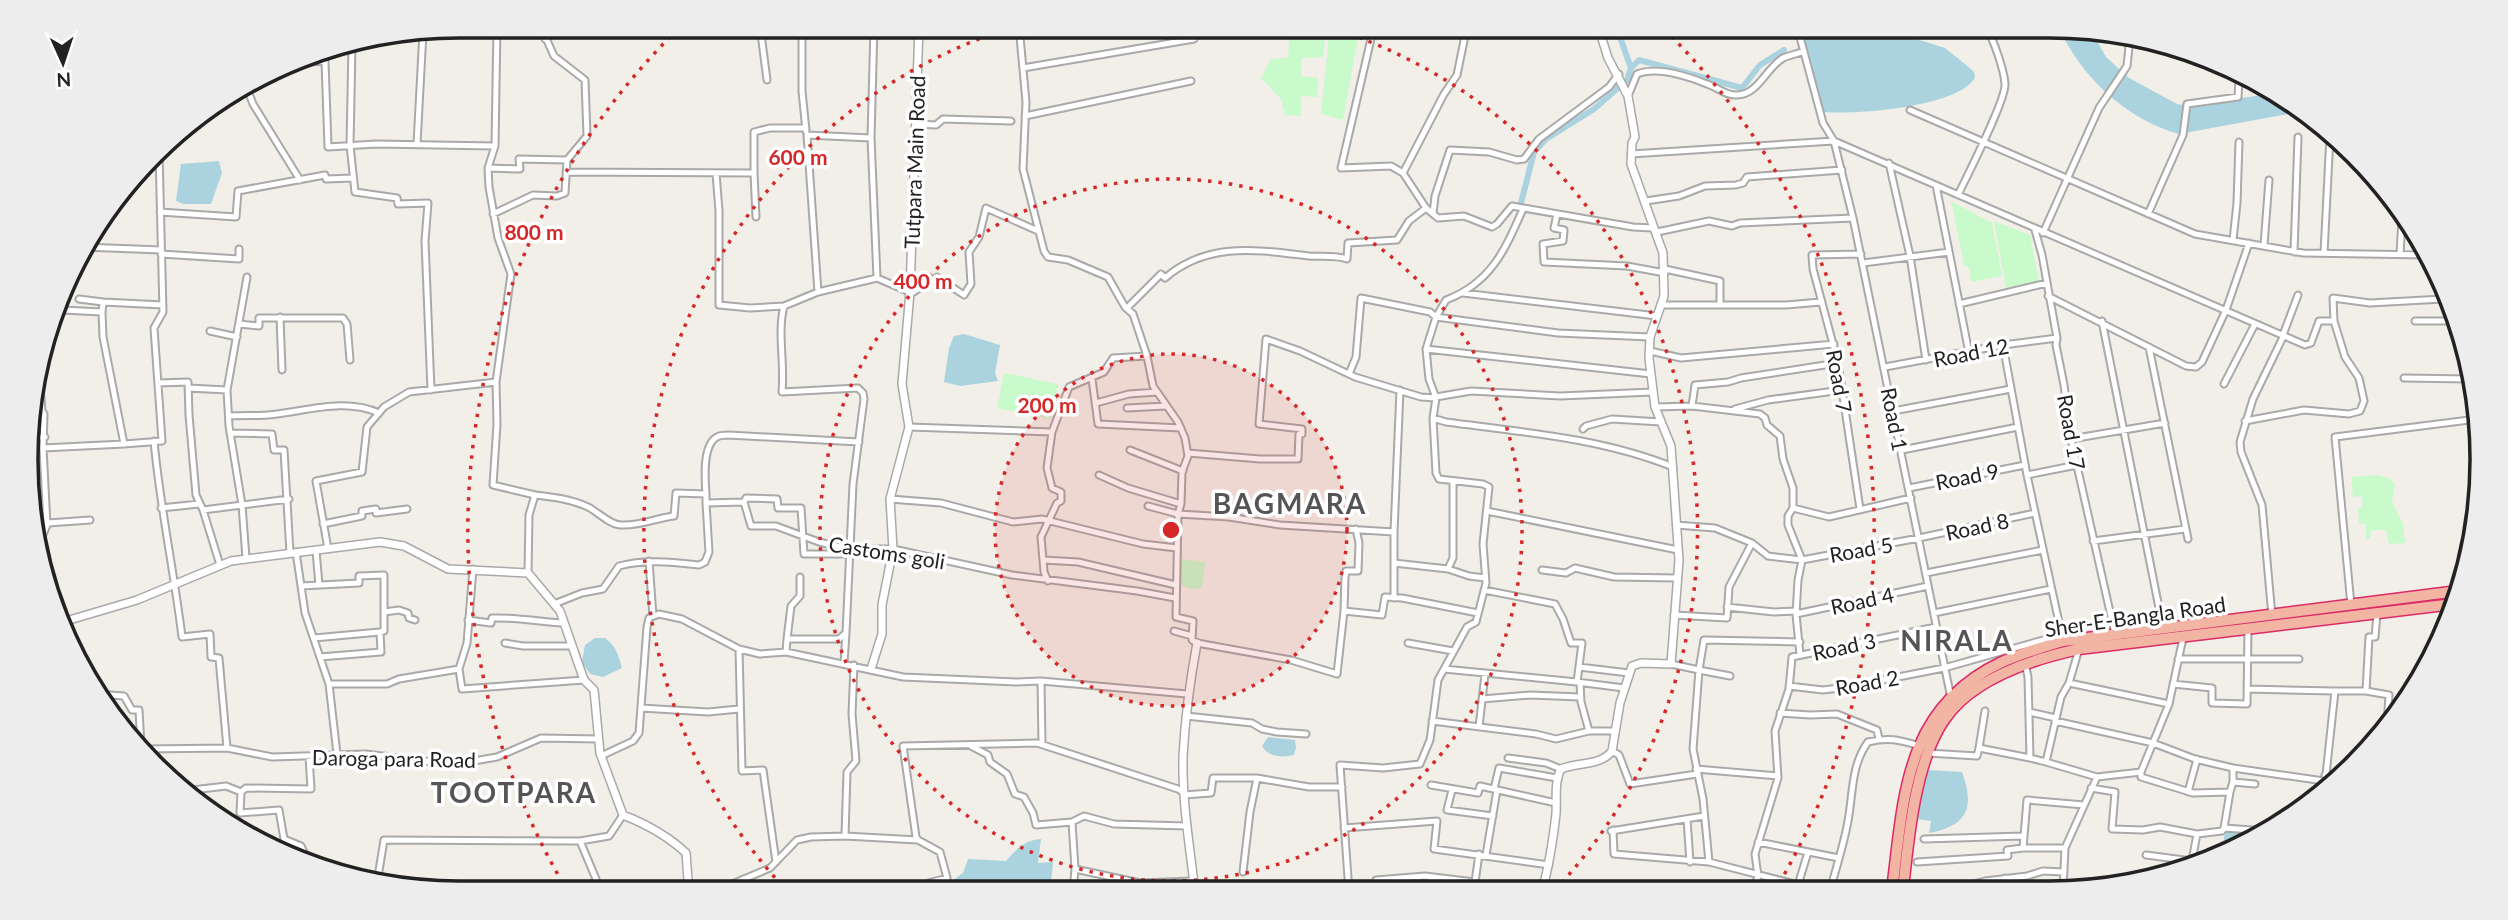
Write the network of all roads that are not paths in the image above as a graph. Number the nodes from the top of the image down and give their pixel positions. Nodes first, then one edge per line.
1 (497, 38) edge
2 (544, 38) edge
3 (762, 38) edge
4 (802, 38) edge
5 (874, 38) edge
6 (919, 38) edge
7 (1020, 38) edge
8 (1371, 38) edge
9 (1466, 38) edge
10 (1602, 38) edge
11 (1800, 38) edge
12 (1992, 38) edge
13 (1194, 39) dead end
14 (424, 40) edge
15 (2130, 47) edge
16 (1804, 51) junction
17 (352, 53) edge
18 (325, 61) edge
19 (1023, 68) junction
20 (1619, 76) junction
21 (767, 80) dead end
22 (1191, 81) dead end
23 (2239, 84) edge
24 (1627, 93) junction
25 (249, 95) edge
26 (1910, 110) dead end
27 (1026, 116) junction
28 (1011, 121) dead end
29 (916, 124) junction
30 (806, 132) junction
31 (2298, 137) dead end
32 (872, 138) junction
33 (1834, 141) junction
34 (1984, 141) junction
35 (2239, 142) dead end
36 (417, 144) junction
37 (350, 145) junction
38 (495, 146) junction
39 (2329, 146) edge
40 (1631, 154) junction
41 (567, 160) junction
42 (1889, 163) junction
43 (159, 165) edge
44 (488, 168) junction
45 (1842, 170) junction
46 (566, 172) junction
47 (716, 173) junction
48 (754, 173) junction
49 (1403, 173) junction
50 (354, 178) junction
51 (2066, 178) junction
52 (300, 180) junction
53 (2269, 180) dead end
54 (1936, 185) junction
55 (1958, 195) junction
56 (1646, 201) junction
57 (1426, 208) junction
58 (1524, 209) junction
59 (160, 212) junction
60 (493, 214) junction
61 (1433, 214) junction
62 (1557, 214) junction
63 (2148, 214) junction
64 (756, 217) dead end
65 (1853, 218) junction
66 (2035, 230) junction
67 (1038, 231) junction
68 (2401, 231) edge
69 (1657, 232) junction
70 (2042, 233) junction
71 (2233, 240) junction
72 (2249, 243) junction
73 (2264, 245) junction
74 (96, 248) edge
75 (239, 249) dead end
76 (161, 252) junction
77 (1949, 252) junction
78 (2294, 252) junction
79 (2324, 253) junction
80 (1861, 254) junction
81 (2400, 255) junction
82 (2416, 255) edge
83 (1910, 256) junction
84 (1863, 264) junction
85 (1665, 271) junction
86 (247, 277) dead end
87 (877, 278) junction
88 (2047, 283) junction
89 (818, 292) junction
90 (911, 292) junction
91 (1463, 293) junction
92 (2049, 296) junction
93 (2298, 296) dead end
94 (79, 299) dead end
95 (2437, 299) edge
96 (103, 302) junction
97 (1821, 302) junction
98 (1959, 303) junction
99 (1720, 304) junction
100 (163, 305) junction
101 (1661, 305) junction
102 (784, 306) junction
103 (1127, 308) junction
104 (67, 310) edge
105 (2226, 310) junction
106 (102, 312) junction
107 (1657, 316) junction
108 (280, 317) junction
109 (1436, 317) junction
110 (2102, 321) junction
111 (2334, 321) junction
112 (2415, 321) dead end
113 (2445, 321) edge
114 (239, 324) junction
115 (2255, 324) junction
116 (209, 331) dead end
117 (2283, 335) junction
118 (237, 337) junction
119 (1650, 337) junction
120 (2057, 338) junction
121 (1834, 344) junction
122 (2003, 345) junction
123 (2150, 347) junction
124 (1426, 349) junction
125 (1650, 351) junction
126 (1969, 353) junction
127 (1147, 356) junction
128 (350, 360) dead end
129 (1926, 360) junction
130 (1838, 363) junction
131 (1885, 367) junction
132 (282, 370) dead end
133 (1349, 374) junction
134 (1651, 374) junction
135 (2404, 378) dead end
136 (1092, 379) junction
137 (2461, 379) edge
138 (496, 382) junction
139 (158, 383) junction
140 (2224, 384) dead end
141 (188, 388) junction
142 (2011, 389) junction
143 (227, 390) junction
144 (430, 390) junction
145 (1400, 390) junction
146 (1842, 390) junction
147 (1653, 392) junction
148 (1157, 393) junction
149 (1436, 397) junction
150 (1096, 403) junction
151 (42, 405) edge
152 (1166, 406) junction
153 (1692, 406) junction
154 (1655, 407) junction
155 (1127, 408) dead end
156 (1730, 410) junction
157 (1893, 411) junction
158 (379, 413) junction
159 (229, 416) junction
160 (1433, 418) junction
161 (2468, 420) edge
162 (2245, 421) junction
163 (1661, 422) junction
164 (2165, 423) junction
165 (909, 427) junction
166 (2018, 427) junction
167 (1181, 428) junction
168 (1583, 429) dead end
169 (2124, 430) junction
170 (1052, 432) junction
171 (230, 433) junction
172 (39, 437) edge
173 (45, 437) junction
174 (2071, 439) junction
175 (154, 441) junction
176 (859, 442) junction
177 (124, 444) junction
178 (43, 448) junction
179 (1130, 450) dead end
180 (1902, 450) junction
181 (1188, 453) junction
182 (2025, 465) junction
183 (2077, 465) junction
184 (1673, 467) junction
185 (1183, 471) junction
186 (1099, 475) dead end
187 (2027, 475) junction
188 (1453, 481) junction
189 (1909, 488) junction
190 (535, 495) junction
191 (706, 495) junction
192 (1911, 498) junction
193 (289, 499) junction
194 (890, 499) junction
195 (744, 502) junction
196 (706, 503) junction
197 (199, 504) junction
198 (1181, 504) junction
199 (242, 505) junction
200 (1148, 506) dead end
201 (162, 508) junction
202 (1793, 508) junction
203 (407, 509) dead end
204 (1860, 509) junction
205 (203, 510) junction
206 (1487, 511) junction
207 (2035, 513) junction
208 (1178, 514) junction
209 (90, 520) dead end
210 (1049, 520) junction
211 (323, 524) junction
212 (44, 525) edge
213 (47, 525) junction
214 (1676, 525) junction
215 (1356, 529) junction
216 (2185, 529) junction
217 (45, 530) edge
218 (1394, 532) junction
219 (2145, 534) junction
220 (802, 536) junction
221 (1919, 538) junction
222 (2188, 539) dead end
223 (2093, 541) junction
224 (1752, 543) junction
225 (1177, 548) junction
226 (328, 549) junction
227 (893, 549) junction
228 (1678, 550) junction
229 (2043, 550) junction
230 (316, 551) junction
231 (849, 551) junction
232 (293, 553) junction
233 (246, 558) junction
234 (1043, 560) junction
235 (1802, 560) junction
236 (649, 561) junction
237 (1394, 563) junction
238 (220, 565) junction
239 (473, 569) junction
240 (1448, 569) junction
241 (1542, 570) dead end
242 (528, 573) junction
243 (1926, 573) junction
244 (800, 577) dead end
245 (1486, 578) junction
246 (1676, 579) junction
247 (1048, 581) junction
248 (175, 583) junction
249 (319, 585) junction
250 (1176, 585) junction
251 (301, 586) junction
252 (1928, 586) junction
253 (2051, 589) junction
254 (1484, 590) junction
255 (2448, 592) edge
256 (2435, 594) junction
257 (1175, 598) junction
258 (1394, 598) junction
259 (554, 604) junction
260 (2443, 605) edge
261 (2351, 606) junction
262 (2437, 606) junction
263 (1727, 607) junction
264 (1344, 611) junction
265 (384, 612) junction
266 (1797, 612) junction
267 (1478, 613) junction
268 (1934, 613) junction
269 (2377, 614) junction
270 (1674, 615) junction
271 (653, 616) junction
272 (2272, 616) junction
273 (70, 620) edge
274 (415, 620) dead end
275 (468, 620) junction
276 (564, 623) junction
277 (1936, 627) junction
278 (2164, 628) junction
279 (2248, 628) junction
280 (1174, 631) dead end
281 (380, 632) junction
282 (846, 633) junction
283 (2115, 634) junction
284 (2142, 636) junction
285 (314, 638) junction
286 (2062, 638) junction
287 (2183, 638) junction
288 (787, 639) junction
289 (1195, 640) junction
290 (1800, 642) junction
291 (505, 643) dead end
292 (1408, 643) dead end
293 (572, 646) junction
294 (739, 649) junction
295 (2079, 649) junction
296 (1454, 651) junction
297 (786, 652) junction
298 (1800, 656) junction
299 (320, 657) junction
300 (2178, 659) junction
301 (2247, 659) junction
302 (2299, 659) dead end
303 (844, 663) junction
304 (2025, 663) junction
305 (1671, 664) junction
306 (854, 665) junction
307 (1579, 667) junction
308 (1944, 668) junction
309 (459, 669) junction
310 (871, 669) junction
311 (1444, 669) junction
312 (1699, 670) junction
313 (1629, 673) junction
314 (1485, 674) junction
315 (1730, 676) dead end
316 (1986, 677) junction
317 (584, 680) junction
318 (1041, 681) junction
319 (1578, 682) junction
320 (2069, 682) junction
321 (329, 684) junction
322 (2173, 684) junction
323 (1789, 686) junction
324 (1624, 688) junction
325 (2247, 689) junction
326 (2335, 691) junction
327 (2366, 691) junction
328 (1187, 694) junction
329 (111, 696) edge
330 (1580, 697) junction
331 (1951, 698) junction
332 (1482, 699) junction
333 (2169, 704) junction
334 (641, 708) junction
335 (2388, 708) edge
336 (739, 709) junction
337 (1985, 711) dead end
338 (2029, 712) junction
339 (1780, 713) junction
340 (1186, 716) junction
341 (2056, 719) junction
342 (1433, 721) junction
343 (1479, 727) junction
344 (1589, 731) junction
345 (1615, 731) junction
346 (1306, 734) dead end
347 (142, 737) edge
348 (598, 739) junction
349 (1880, 739) junction
350 (2153, 743) junction
351 (1042, 744) junction
352 (968, 745) junction
353 (152, 747) edge
354 (227, 748) junction
355 (1979, 748) junction
356 (1924, 749) junction
357 (1612, 751) junction
358 (337, 754) junction
359 (309, 756) junction
360 (601, 756) junction
361 (1508, 758) dead end
362 (2031, 758) junction
363 (2197, 759) junction
364 (2046, 762) junction
365 (2233, 768) junction
366 (1696, 772) junction
367 (2141, 772) junction
368 (1559, 773) junction
369 (1778, 776) junction
370 (2097, 777) junction
371 (1257, 778) junction
372 (2325, 778) joint
373 (2232, 782) junction
374 (2255, 784) dead end
375 (1431, 785) dead end
376 (1342, 787) junction
377 (2091, 788) junction
378 (197, 789) edge
379 (1452, 790) junction
380 (1496, 790) junction
381 (241, 792) junction
382 (2188, 792) junction
383 (2230, 792) junction
384 (1184, 794) junction
385 (1556, 803) junction
386 (2084, 805) junction
387 (623, 815) junction
388 (1493, 816) junction
389 (1704, 816) junction
390 (1686, 819) junction
391 (1072, 822) junction
392 (1187, 826) junction
393 (1344, 828) junction
394 (2224, 828) junction
395 (2250, 830) edge
396 (1904, 832) junction
397 (2197, 834) junction
398 (845, 836) junction
399 (2023, 836) junction
400 (1924, 839) dead end
401 (918, 840) junction
402 (580, 841) junction
403 (1758, 842) junction
404 (2023, 848) junction
405 (2065, 848) junction
406 (303, 851) edge
407 (1808, 852) junction
408 (1483, 854) junction
409 (2146, 855) dead end
410 (2193, 855) edge
411 (1839, 858) junction
412 (2179, 860) edge
413 (776, 862) junction
414 (1690, 862) junction
415 (1709, 862) junction
416 (1917, 862) dead end
417 (1549, 865) junction
418 (1075, 869) junction
419 (1243, 872) dead end
420 (2064, 872) junction
421 (379, 873) edge
422 (1758, 876) junction
423 (1431, 877) junction
424 (947, 878) junction
425 (2005, 878) junction
426 (743, 879) joint
427 (595, 881) edge
428 (688, 881) edge
429 (738, 881) edge
430 (935, 881) edge
431 (947, 881) edge
432 (1074, 881) edge
433 (1131, 881) edge
434 (1193, 881) edge
435 (1348, 881) edge
436 (1376, 881) edge
437 (1430, 881) edge
438 (1466, 881) edge
439 (1475, 881) edge
440 (1545, 881) edge
441 (1756, 881) edge
442 (1780, 881) edge
443 (1799, 881) edge
444 (1833, 881) edge
445 (1894, 881) edge
446 (1903, 881) edge
447 (1985, 881) edge
448 (2006, 881) edge
449 (2063, 881) edge

1 - 38 street
2 - 41 street
3 - 21 street
4 - 30 street
5 - 32 street
6 - 29 street, Tutpara Main Road
7 - 19 street
8 - 49 street
9 - 49 street
10 - 20 street
11 - 16 street, Road 1
12 - 34 street
13 - 19 street
14 - 36 street
15 - 51 street
16 - 24 street
16 - 33 street, Road 1
17 - 37 street
18 - 37 street
19 - 27 street
20 - 24 street
20 - 61 street
22 - 27 street
23 - 63 street
24 - 40 street
25 - 52 street
26 - 34 street
27 - 67 street
28 - 29 street
29 - 90 street, Tutpara Main Road
30 - 32 street
30 - 48 street
30 - 89 street
31 - 78 street
32 - 87 street
33 - 40 street
33 - 42 street
33 - 45 street, Road 1
34 - 51 street
34 - 55 street
35 - 71 street
36 - 37 street
36 - 38 street
37 - 50 street
38 - 44 street
39 - 79 street
40 - 56 street
41 - 44 street
41 - 46 street
42 - 54 street
42 - 83 street
43 - 59 street
44 - 60 street
45 - 56 street
45 - 65 street, Road 1
46 - 47 street
46 - 60 street
47 - 48 street
47 - 102 street
48 - 64 street
49 - 57 street
50 - 52 street
50 - 144 street
51 - 63 street
51 - 70 street
52 - 59 street
53 - 73 street
54 - 55 street
54 - 77 street
55 - 66 street
56 - 69 street
57 - 61 street
57 - 103 street
58 - 61 street
58 - 62 street
58 - 91 street
59 - 76 street
60 - 138 street
62 - 69 street
62 - 85 street
63 - 71 street
65 - 69 street
65 - 80 street, Road 1
66 - 70 street
66 - 88 street, Road 17
67 - 90 street
67 - 103 street
68 - 81 street
69 - 85 street
70 - 105 street
71 - 72 street
72 - 73 street
72 - 105 street
73 - 78 street
74 - 76 street
75 - 76 street
76 - 100 street
77 - 83 street
77 - 98 street
78 - 79 street
79 - 81 street
80 - 84 street, Road 1
80 - 97 street, Road 7
81 - 82 street
83 - 84 street
83 - 129 street
84 - 131 street, Road 1
85 - 99 street
85 - 101 street
86 - 114 street
87 - 89 street
87 - 90 street
88 - 92 street, Road 17
88 - 98 street
89 - 102 street
90 - 165 street, Tutpara Main Road
91 - 107 street
91 - 109 street
92 - 110 street
92 - 120 street, Road 17
93 - 117 street
94 - 96 street
95 - 111 street
96 - 100 street
96 - 106 street
97 - 99 street
97 - 121 street, Road 7
98 - 126 street
99 - 101 street
100 - 139 street
101 - 107 street
102 - 176 street
103 - 127 street
104 - 106 street
105 - 115 street
105 - 123 street
106 - 177 street
107 - 119 street
108 - 114 street
108 - 128 street
108 - 132 street
109 - 119 street
109 - 124 street
109 - 133 street
110 - 123 street
110 - 169 street
111 - 117 street
111 - 162 street
112 - 113 street
114 - 118 street
115 - 117 street
115 - 140 street
116 - 118 street
117 - 162 street
118 - 143 street
119 - 125 street
120 - 122 street, Road 12
120 - 174 street, Road 17
121 - 125 street
121 - 130 street, Road 7
122 - 126 street, Road 12
122 - 142 street
123 - 164 street
124 - 134 street
124 - 149 street
125 - 134 street
126 - 129 street, Road 12
127 - 136 street
127 - 148 street
129 - 131 street, Road 12
130 - 146 street, Road 7
130 - 153 street
131 - 157 street, Road 1
133 - 145 street
133 - 181 street
134 - 147 street
135 - 137 street
136 - 150 street
136 - 170 street
138 - 144 street
138 - 190 street
139 - 141 street
139 - 175 street
141 - 143 street
141 - 197 street
142 - 157 street
142 - 166 street
143 - 159 street
144 - 158 street
145 - 149 street
145 - 218 street
146 - 156 street
146 - 204 street, Road 7
147 - 149 street
147 - 154 street
148 - 150 street
148 - 152 street
149 - 160 street
150 - 167 street
151 - 173 street
152 - 155 street
152 - 167 street
153 - 154 street
153 - 156 street
154 - 163 street
156 - 202 street
157 - 180 street, Road 1
158 - 159 street
158 - 211 street
159 - 171 street
160 - 184 street
160 - 188 street
161 - 261 street
162 - 272 street
163 - 168 street
163 - 184 street
164 - 169 street
164 - 216 street
165 - 170 street
165 - 194 street, Tutpara Main Road
166 - 180 street
166 - 182 street
167 - 181 street
169 - 174 street
169 - 219 street
170 - 210 street
171 - 193 street
171 - 199 street
172 - 173 street
173 - 178 street
174 - 183 street, Road 17
175 - 177 street
175 - 201 street
176 - 191 street
176 - 231 street
177 - 178 street
178 - 213 street
179 - 185 street
180 - 189 street, Road 1
181 - 185 street
182 - 187 street
182 - 189 street, Road 9
183 - 187 street
183 - 223 street, Road 17
184 - 214 street
185 - 198 street
186 - 198 street
187 - 207 street
188 - 206 street
188 - 240 street
189 - 192 street, Road 1
190 - 191 street
190 - 242 street
191 - 196 street
192 - 204 street
192 - 221 street, Road 1
193 - 199 street
193 - 232 street
194 - 210 street
194 - 227 street, Tutpara Main Road
195 - 196 street
195 - 220 street, Castoms goli
195 - 220 street
196 - 236 street
197 - 201 street
197 - 205 street
198 - 208 street
199 - 205 street
199 - 233 street
200 - 208 street
201 - 248 street
202 - 204 street
202 - 235 street
203 - 211 street
205 - 238 street
206 - 228 street
206 - 245 street
207 - 221 street, Road 8
207 - 229 street
208 - 215 street
208 - 225 street
209 - 213 street
210 - 225 street
210 - 234 street
211 - 226 street
212 - 213 street
213 - 217 street
214 - 224 street, Road 5
214 - 228 street
215 - 218 street
215 - 264 street
216 - 219 street
216 - 222 street
218 - 237 street
219 - 223 street
219 - 278 street
220 - 231 street, Castoms goli
220 - 231 street
221 - 235 street, Road 5
221 - 243 street, Road 1
223 - 283 street, Road 17
224 - 235 street, Road 5
224 - 263 street
225 - 250 street
226 - 230 street
226 - 239 street
227 - 231 street, Castoms goli
227 - 247 street, Castoms goli
227 - 310 street, Tutpara Main Road
228 - 246 street
229 - 243 street
229 - 253 street
230 - 232 street
230 - 249 street
231 - 282 street
232 - 233 street
232 - 251 street
233 - 238 street
234 - 247 street
234 - 250 street
235 - 266 street
236 - 259 street
236 - 271 street
237 - 240 street
237 - 258 street
238 - 248 street
239 - 242 street
239 - 275 street
240 - 245 street
241 - 246 street
242 - 259 street
243 - 252 street, Road 1
244 - 288 street
245 - 254 street
246 - 270 street
247 - 257 street, Castoms goli
248 - 273 street
248 - 354 street
249 - 251 street
249 - 265 street
250 - 257 street
251 - 285 street
252 - 266 street, Road 4
252 - 268 street, Road 1
253 - 268 street
253 - 286 street
254 - 267 street
254 - 307 street
255 - 256 highway, Sher-E-Bangla Road
256 - 261 highway, Sher-E-Bangla Road
256 - 262 highway
257 - 289 street
258 - 264 street
258 - 267 street
259 - 276 street
260 - 262 highway, Sher-E-Bangla Road
261 - 272 highway, Sher-E-Bangla Road
262 - 269 highway, Sher-E-Bangla Road
263 - 266 street, Road 4
263 - 270 street
264 - 289 street
265 - 274 street
265 - 281 street
266 - 290 street
267 - 296 street
268 - 277 street, Road 1
269 - 279 highway, Sher-E-Bangla Road
269 - 327 street
270 - 305 street
271 - 294 street
271 - 334 street
272 - 278 highway, Sher-E-Bangla Road
275 - 276 street
275 - 309 street
276 - 293 street
277 - 298 street, Road 3
277 - 308 street, Road 1
278 - 284 highway, Sher-E-Bangla Road
279 - 287 highway, Sher-E-Bangla Road
279 - 301 street
280 - 289 street
281 - 285 street
281 - 299 street
282 - 288 street
282 - 303 street
283 - 284 highway, Sher-E-Bangla Road
283 - 286 highway, Sher-E-Bangla Road
284 - 287 highway, Sher-E-Bangla Road
284 - 295 highway, Sher-E-Bangla Road
285 - 299 street
286 - 308 street, Road 2
286 - 316 highway, Sher-E-Bangla Road
287 - 300 street
288 - 297 street
289 - 328 street
290 - 298 street
290 - 312 street
291 - 293 street
292 - 296 street
293 - 317 street
294 - 297 street
294 - 336 street
295 - 304 highway, Sher-E-Bangla Road
295 - 320 street
296 - 311 street
297 - 303 street
298 - 323 street, Road 3
299 - 321 street
300 - 301 street
300 - 322 street
301 - 302 street
301 - 325 street
303 - 306 street
304 - 316 highway, Sher-E-Bangla Road
304 - 338 street
305 - 312 street
305 - 313 street
306 - 310 street
306 - 398 street
307 - 313 street
307 - 319 street
308 - 323 street, Road 2
308 - 331 street, Road 1
309 - 317 street
309 - 321 street
310 - 318 street
311 - 314 street
311 - 342 street
312 - 315 street
312 - 366 street
313 - 324 street
314 - 319 street
314 - 332 street
316 - 331 highway, Sher-E-Bangla Road
316 - 356 highway, Sher-E-Bangla Road
317 - 348 street
318 - 328 street
318 - 351 street
319 - 324 street
319 - 330 street
320 - 333 street
320 - 341 street
321 - 358 street
322 - 325 street
322 - 333 street
323 - 339 street
324 - 345 street
325 - 326 street
326 - 327 street
326 - 372 street
327 - 335 street
328 - 340 street
329 - 347 street
330 - 332 street
330 - 344 street
331 - 356 highway, Sher-E-Bangla Road
332 - 343 street
333 - 350 street
334 - 336 street
334 - 360 street
336 - 413 street
337 - 355 street
338 - 341 street
338 - 362 street
339 - 349 street
339 - 369 street
340 - 346 street
340 - 384 street
341 - 350 street
341 - 364 street
342 - 343 street
342 - 376 street
343 - 344 street
344 - 345 street
345 - 357 street
348 - 358 street, Daroga para Road
348 - 360 street
349 - 356 street
349 - 411 street
350 - 363 street
350 - 367 street
351 - 352 street
351 - 384 street
352 - 391 street
352 - 401 street
353 - 354 street, Daroga para Road
354 - 359 street, Daroga para Road
355 - 356 street
355 - 362 street
356 - 396 highway, Sher-E-Bangla Road
357 - 366 street
357 - 368 street
358 - 359 street, Daroga para Road
359 - 381 street
360 - 387 street
361 - 368 street
362 - 364 street
363 - 365 street
363 - 382 street
364 - 370 street
365 - 372 street
365 - 373 street
366 - 369 street
366 - 389 street
367 - 370 street
367 - 382 street
368 - 380 street
368 - 385 street
369 - 403 street
370 - 377 street
371 - 376 street
371 - 384 street
371 - 419 street
373 - 374 street
373 - 383 street
375 - 379 street
376 - 393 street
377 - 386 street
377 - 397 street
378 - 381 street
379 - 380 street
379 - 388 street
380 - 385 street
380 - 388 street
381 - 406 street
382 - 383 street
383 - 394 street
384 - 392 street
385 - 417 street
386 - 399 street
386 - 405 street
387 - 402 street
387 - 428 street
388 - 408 street
389 - 390 street
389 - 415 street
390 - 414 street
390 - 414 street
391 - 392 street
391 - 418 street
392 - 434 street
393 - 408 street
393 - 435 street
394 - 395 street
394 - 397 street
396 - 445 highway, Sher-E-Bangla Road
396 - 446 highway, Sher-E-Bangla Road
397 - 410 street
398 - 401 street
398 - 413 street
399 - 400 street
399 - 404 street
401 - 424 street
402 - 421 street
402 - 427 street
403 - 407 street
403 - 422 street
404 - 405 street
404 - 416 street
405 - 420 street
407 - 411 street
407 - 443 street
408 - 417 street
408 - 439 street
409 - 412 street
411 - 444 street
413 - 426 street
414 - 415 street
415 - 422 street
417 - 440 street
418 - 432 street
418 - 433 street
420 - 425 street
420 - 449 street
422 - 441 street
422 - 442 street
423 - 436 street
423 - 437 street
423 - 438 street
424 - 430 street
424 - 431 street
425 - 447 street
425 - 448 street
426 - 429 street

